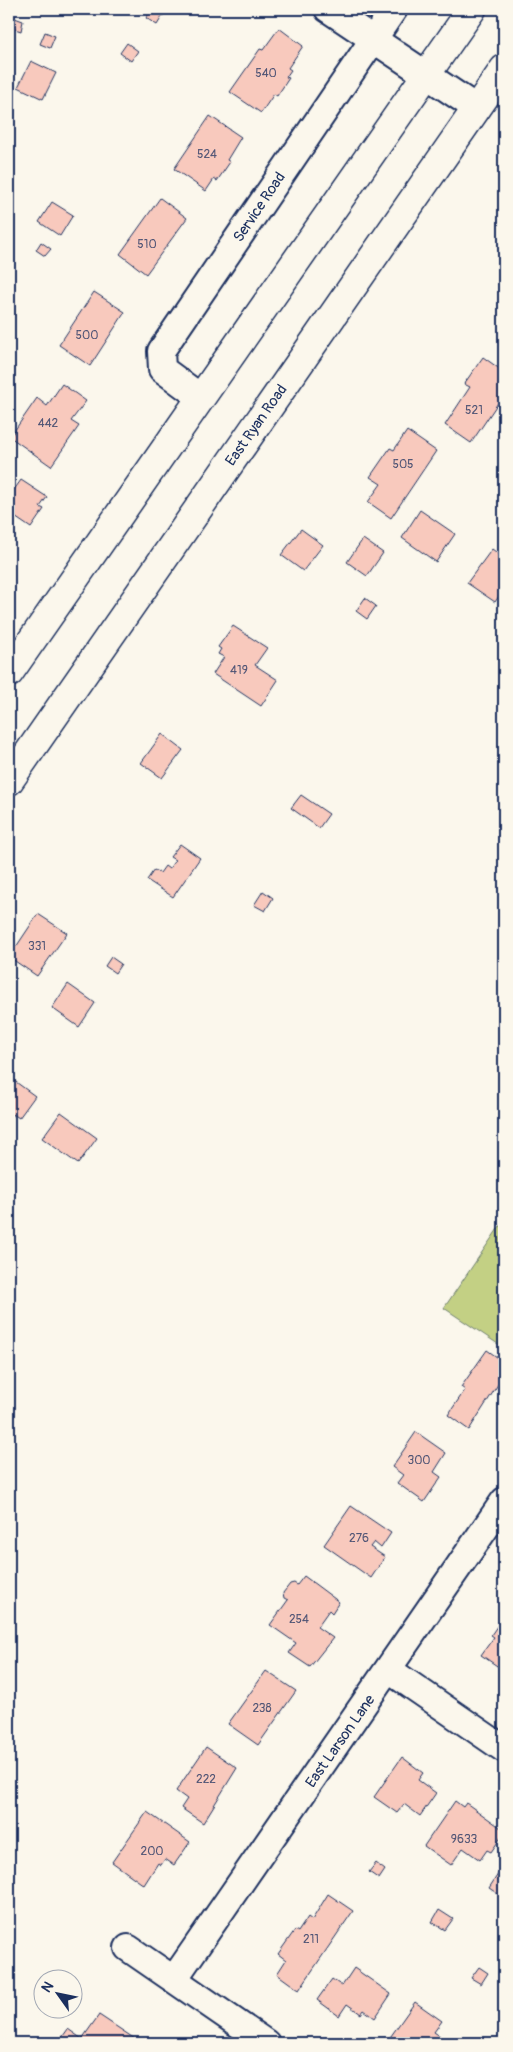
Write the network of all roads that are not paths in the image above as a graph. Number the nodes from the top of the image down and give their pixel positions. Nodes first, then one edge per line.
1 (328, 9) edge
2 (394, 9) edge
3 (472, 9) edge
4 (374, 38) junction
5 (504, 69) edge
6 (427, 74) junction
7 (476, 108) junction
8 (200, 397) junction
9 (9, 673) edge
10 (9, 781) edge
11 (504, 1501) edge
12 (389, 1670) junction
13 (504, 1749) edge
14 (128, 1948) dead end
15 (174, 1979) junction
16 (266, 2043) edge

1 - 4 street
2 - 4 street, Service Road
3 - 6 main road
4 - 6 street
4 - 8 street, Service Road
5 - 7 main road, East Ryan Road
6 - 7 street
6 - 8 main road
7 - 10 main road, East Ryan Road
8 - 9 main road
11 - 12 street, East Larson Lane
12 - 13 street
12 - 15 street, East Larson Lane
14 - 15 street
15 - 16 street

